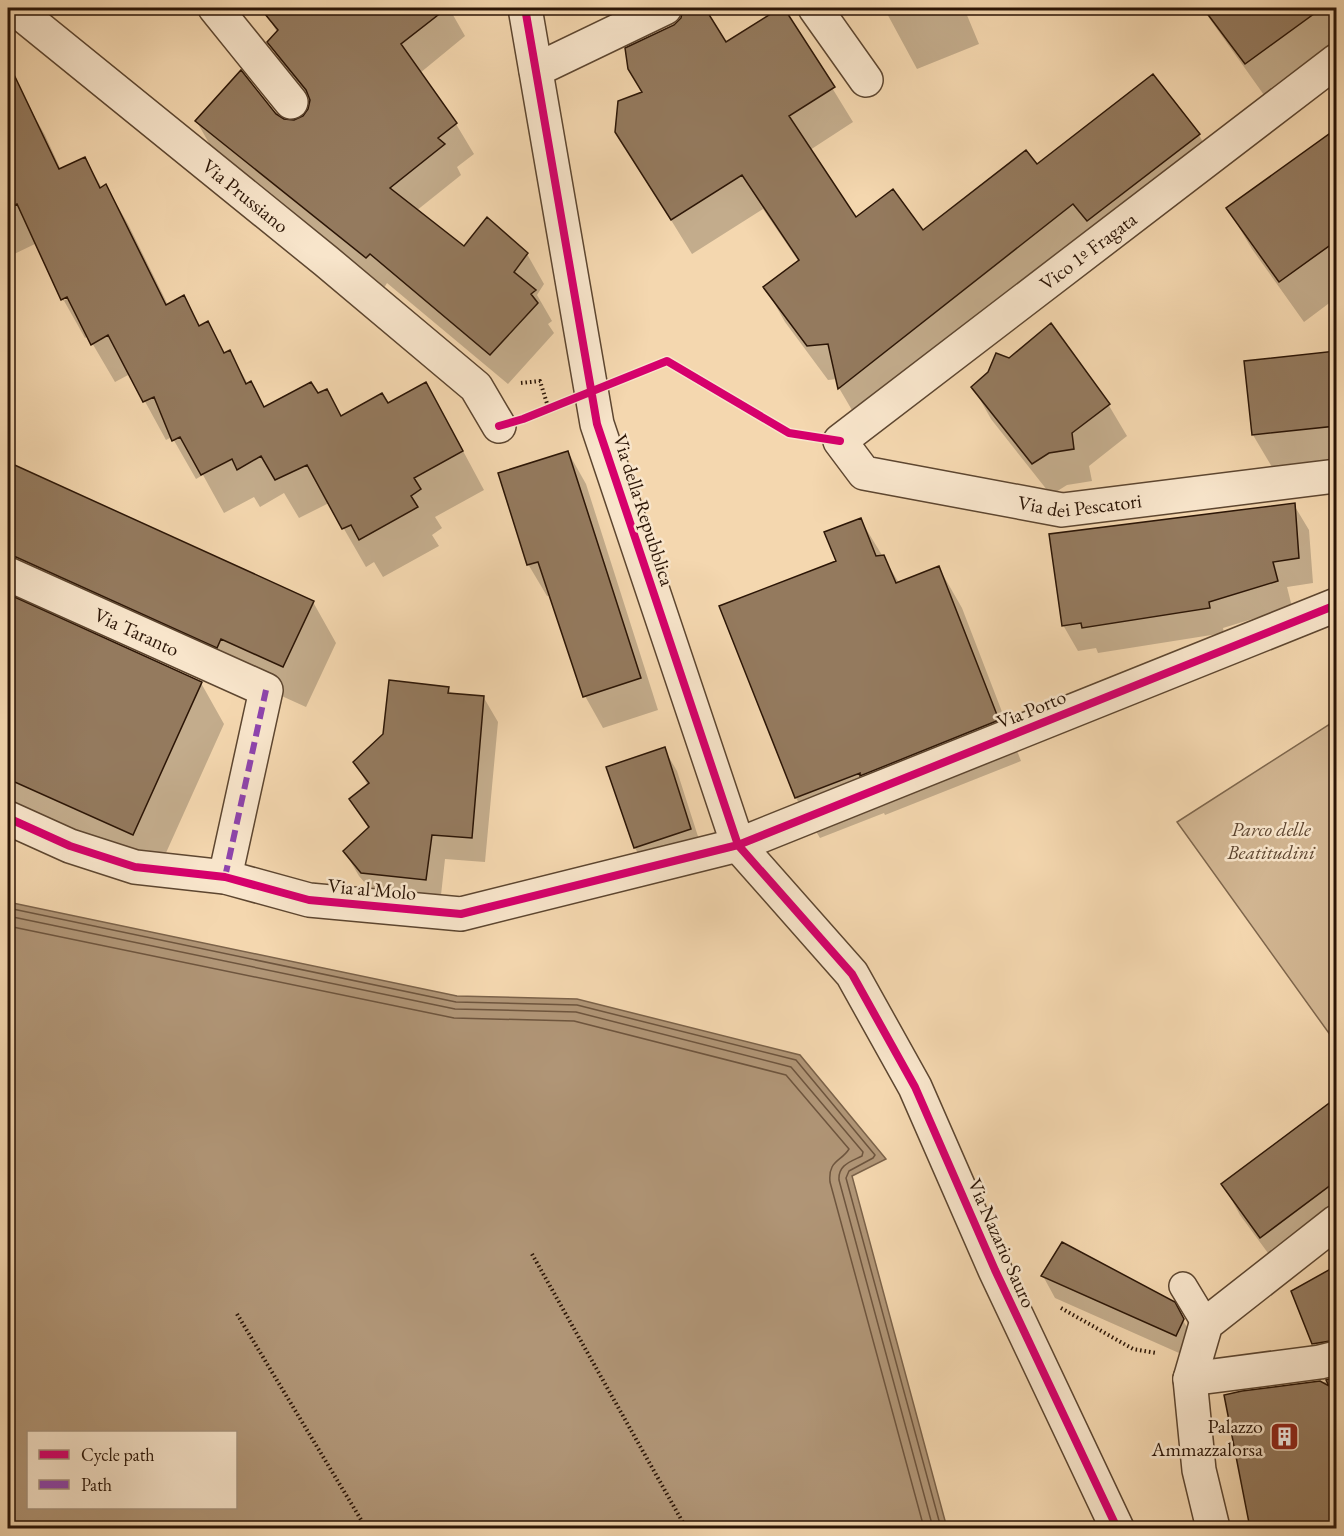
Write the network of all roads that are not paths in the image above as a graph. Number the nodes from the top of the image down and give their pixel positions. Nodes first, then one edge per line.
1 (14, 8) edge
2 (215, 8) edge
3 (525, 8) edge
4 (665, 8) edge
5 (815, 8) edge
6 (1336, 61) edge
7 (536, 70) junction
8 (866, 80) dead end
9 (291, 102) dead end
10 (499, 426) dead end
11 (840, 441) joint
12 (1336, 476) edge
13 (8, 574) edge
14 (1336, 605) edge
15 (8, 818) edge
16 (738, 845) junction
17 (225, 877) junction
18 (852, 974) joint
19 (1336, 1222) edge
20 (1183, 1286) dead end
21 (1206, 1324) junction
22 (1336, 1358) edge
23 (1190, 1379) junction
24 (1117, 1528) edge
25 (1213, 1528) edge

1 - 10 street, Via Prussiano
2 - 9 street
3 - 7 street, Via della Repubblica
4 - 7 street
5 - 8 street
6 - 11 street, Vico 1º Fragata
7 - 16 street, Via della Repubblica
11 - 12 street, Via dei Pescatori
13 - 17 street, Via Taranto
14 - 16 street, Via Porto
15 - 17 street, Via al Molo
16 - 17 street, Via al Molo
16 - 18 street, Via della Repubblica
18 - 24 street, Via Nazario Sauro
19 - 21 street
20 - 21 lane
21 - 23 street
22 - 23 street
23 - 25 street

